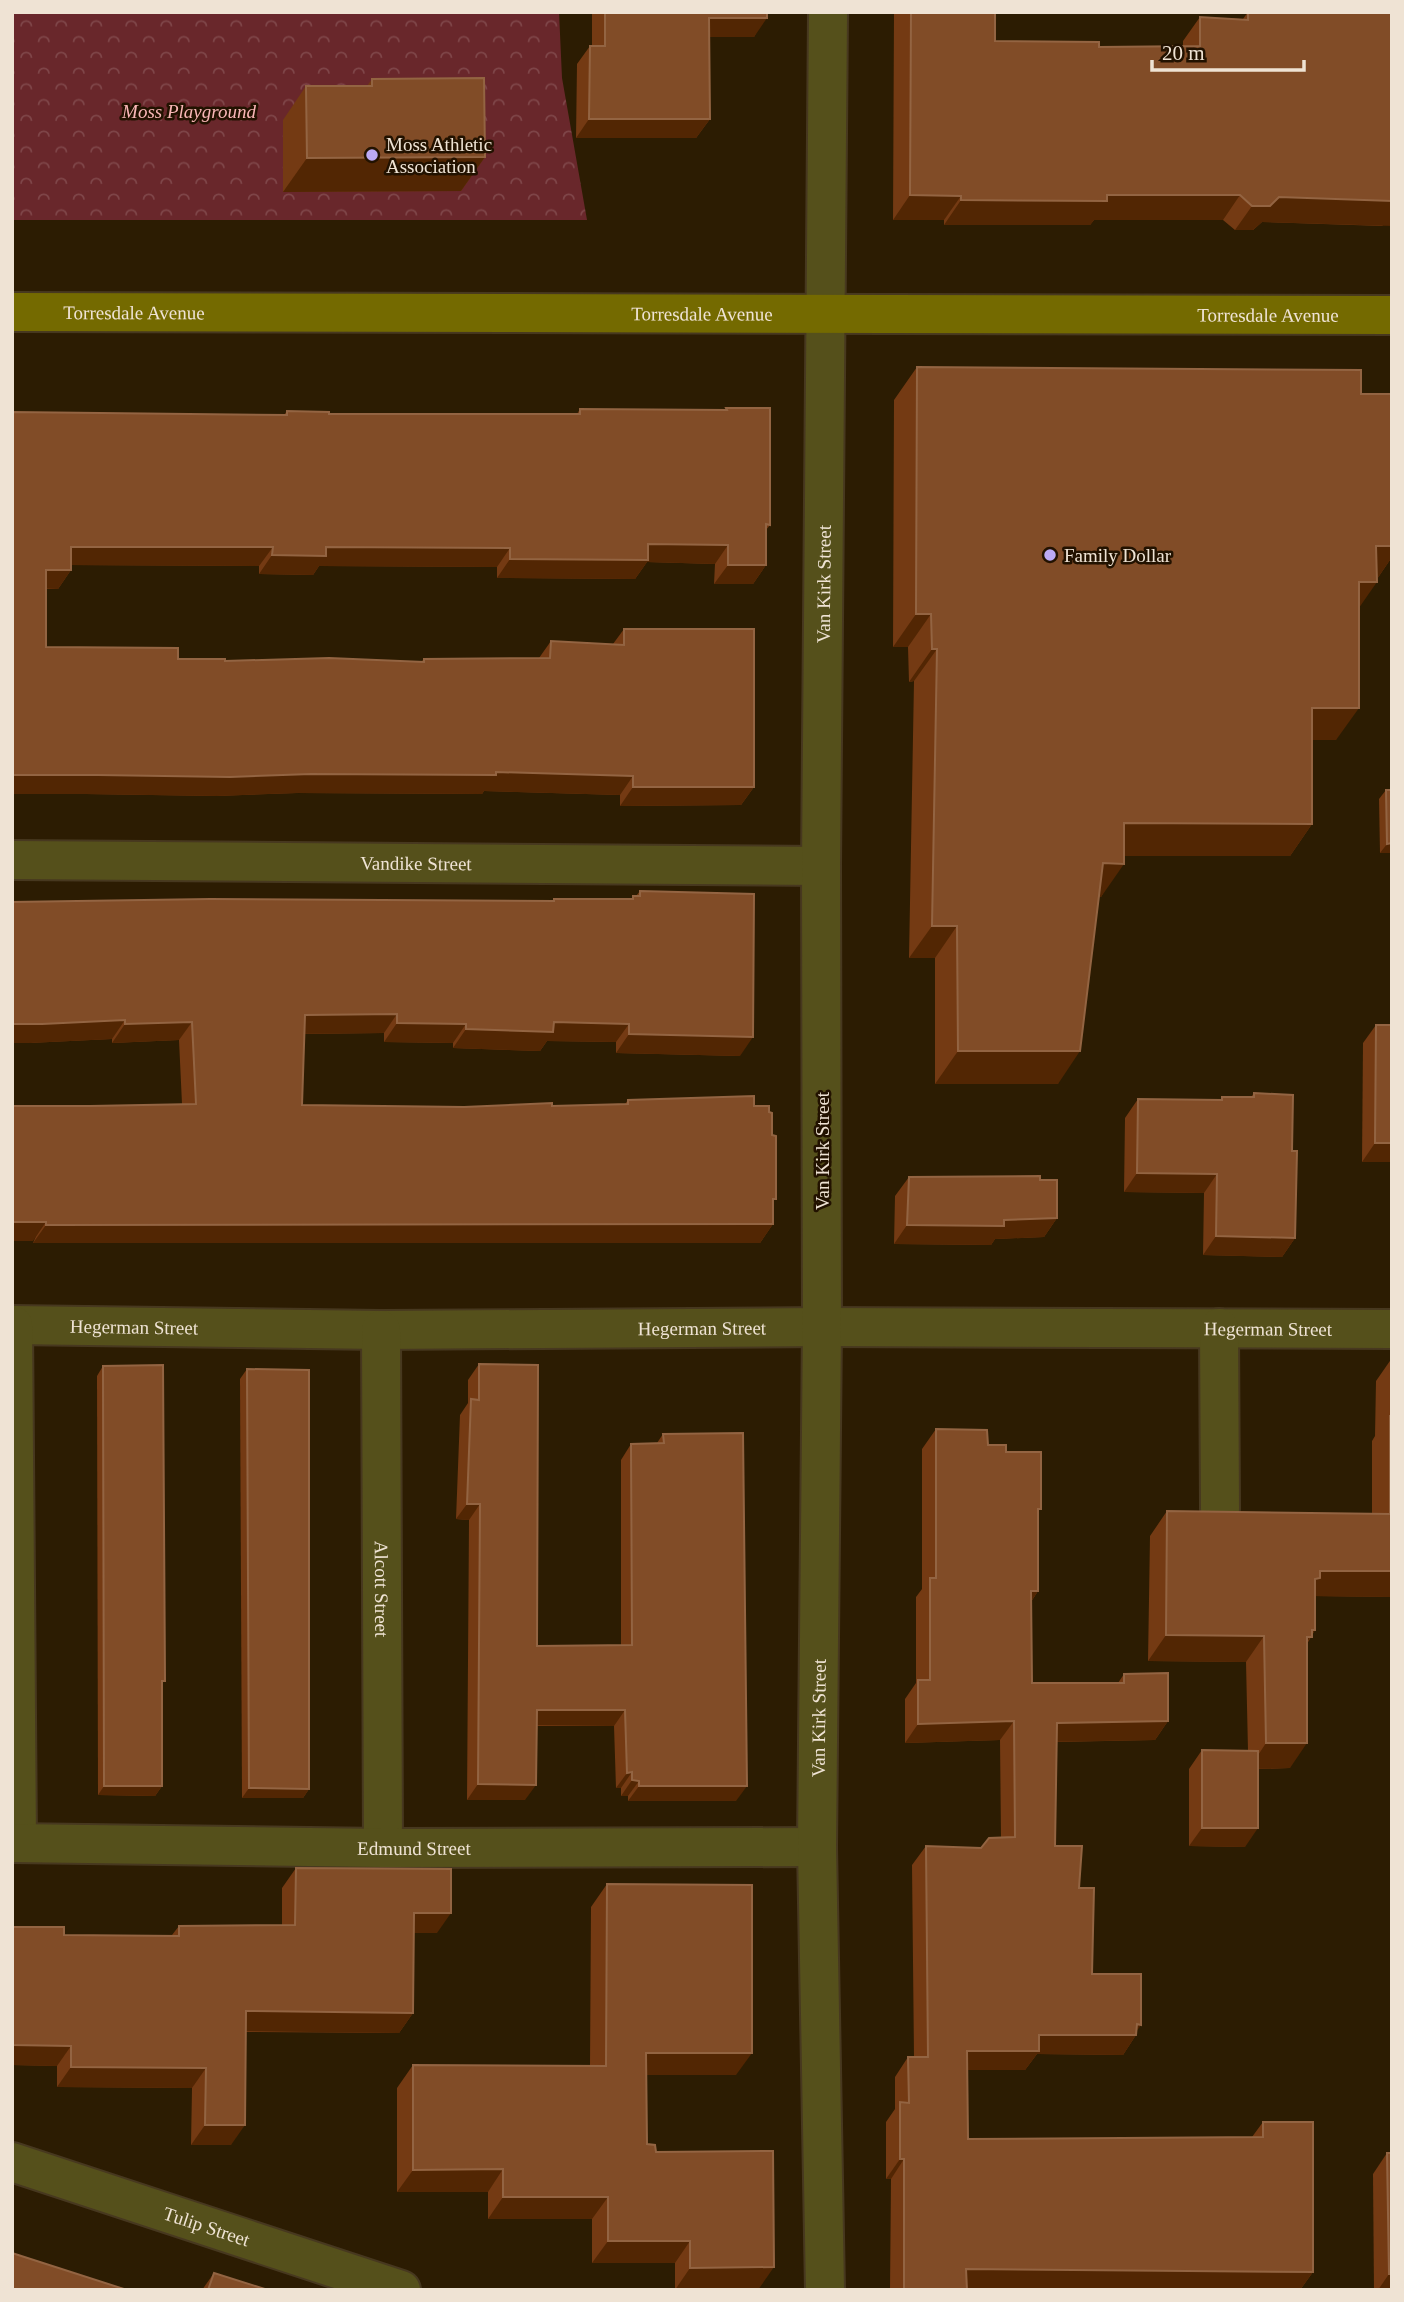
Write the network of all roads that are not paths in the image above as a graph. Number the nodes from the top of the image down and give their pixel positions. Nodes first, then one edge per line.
1 (828, 12) edge
2 (12, 312) edge
3 (825, 313) junction
4 (1392, 316) edge
5 (12, 860) edge
6 (821, 866) junction
7 (13, 1325) edge
8 (822, 1327) junction
9 (1219, 1328) junction
10 (1392, 1329) edge
11 (382, 1330) junction
12 (1220, 1509) edge
13 (14, 1843) edge
14 (817, 1847) junction
15 (383, 1848) junction
16 (12, 2162) edge
17 (401, 2290) edge
18 (825, 2290) edge

1 - 3 street, Van Kirk Street
2 - 3 street, Torresdale Avenue
3 - 4 street, Torresdale Avenue
3 - 6 street, Van Kirk Street
5 - 6 street, Vandike Street
6 - 8 street, Van Kirk Street
7 - 11 street, Hegerman Street
7 - 13 street
8 - 9 street, Hegerman Street
8 - 11 street, Hegerman Street
8 - 14 street, Van Kirk Street
9 - 10 street, Hegerman Street
9 - 12 street
11 - 15 street, Alcott Street
13 - 15 street, Edmund Street
14 - 15 street, Edmund Street
14 - 18 street, Van Kirk Street
16 - 17 street, Tulip Street

